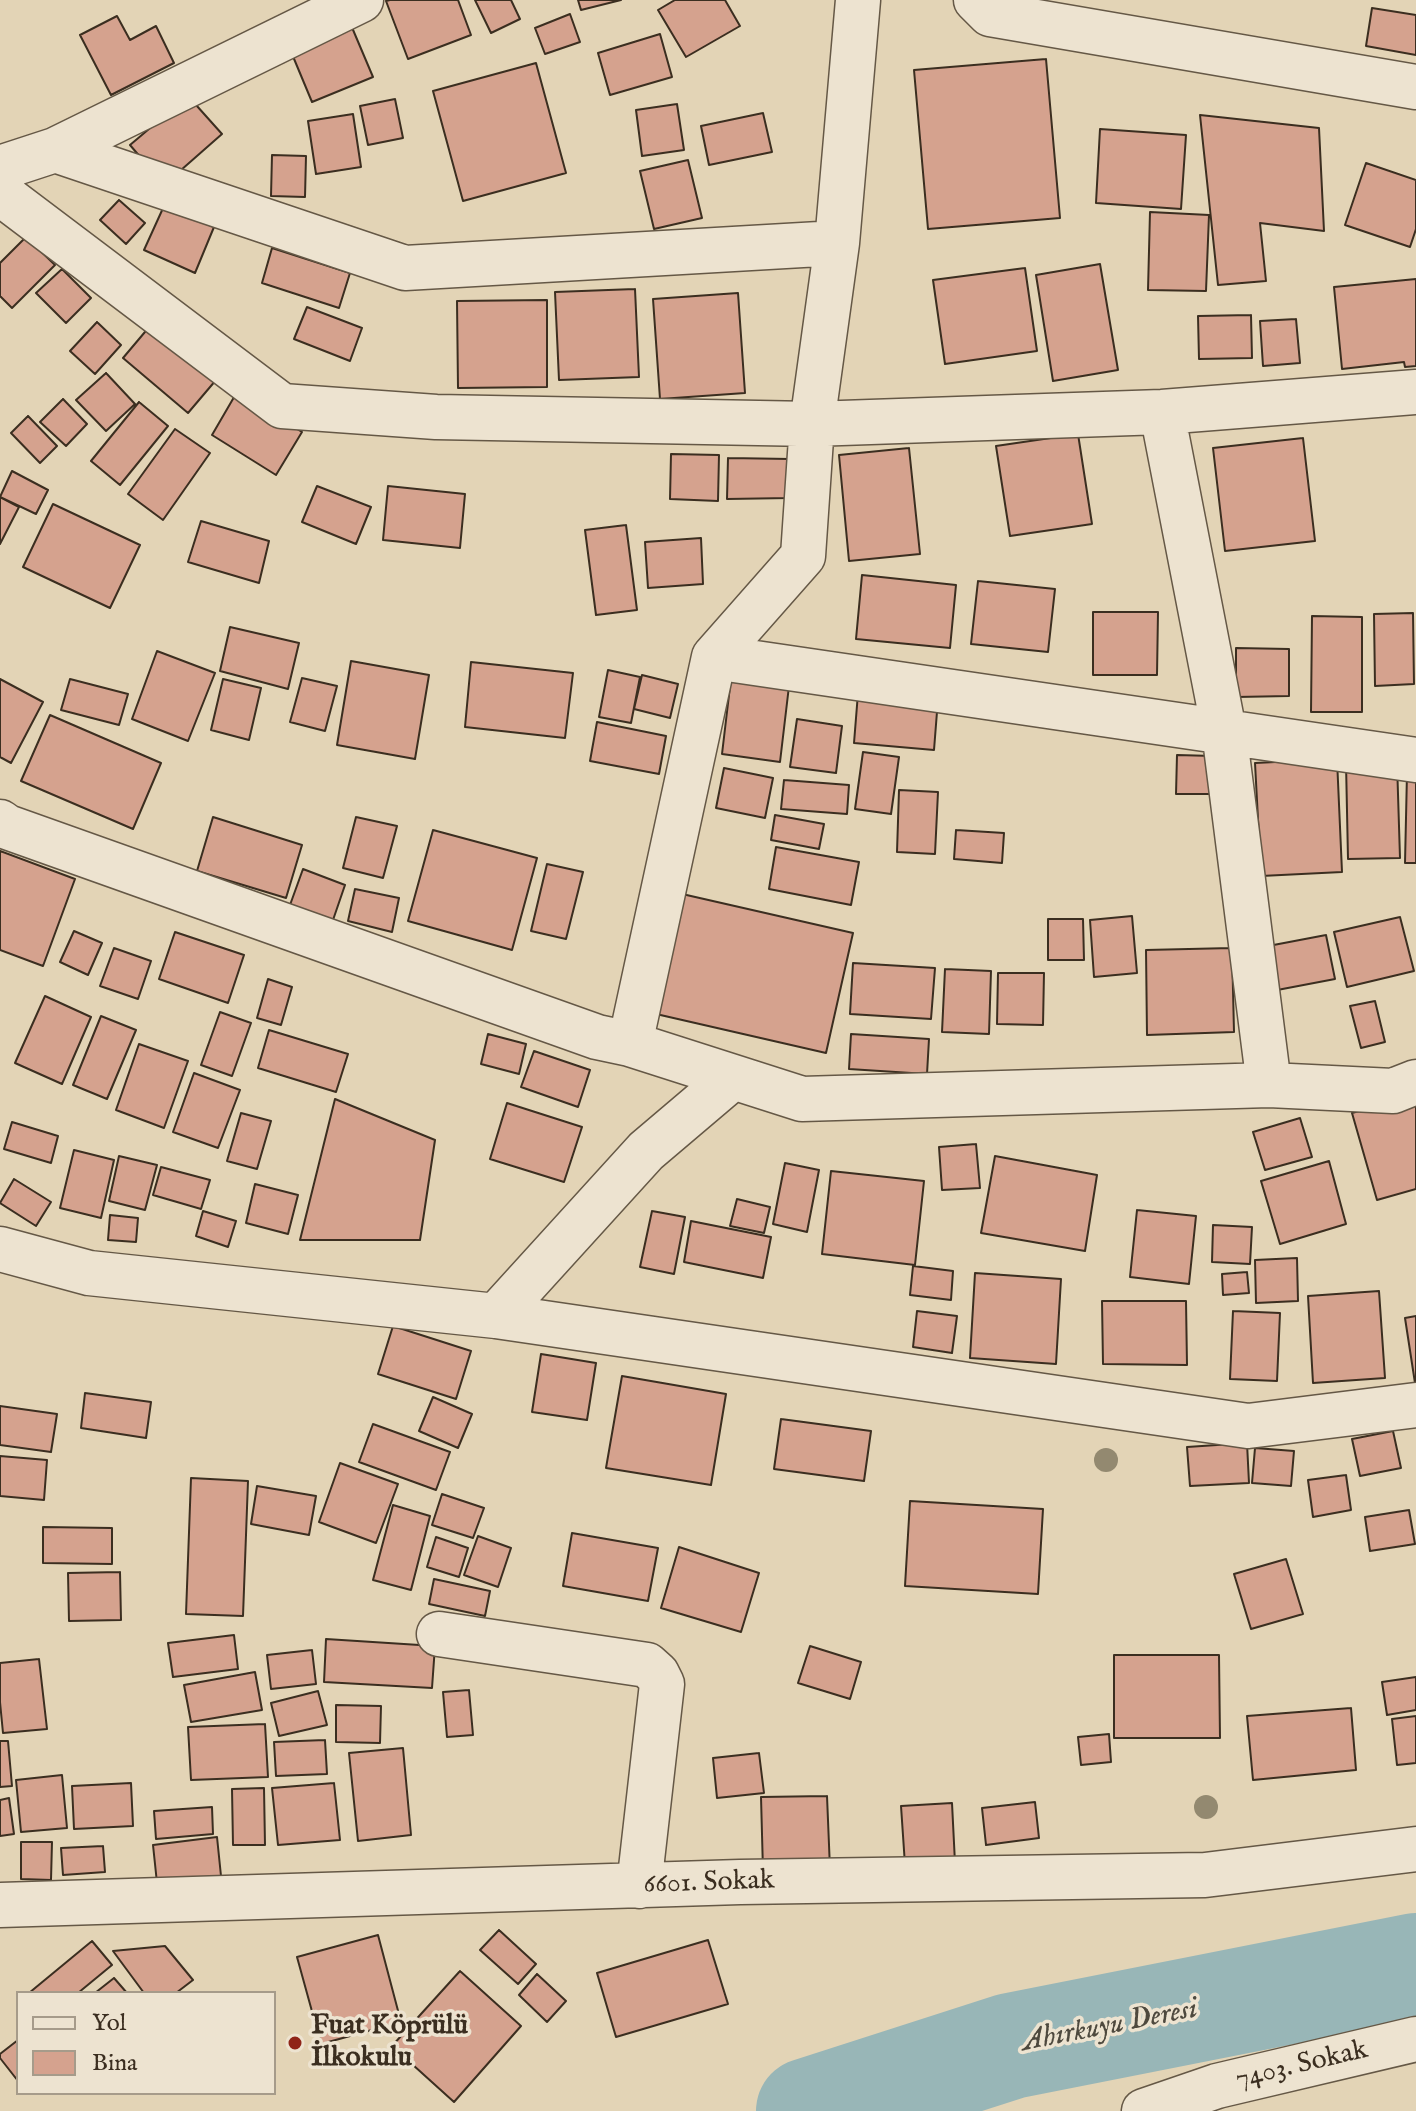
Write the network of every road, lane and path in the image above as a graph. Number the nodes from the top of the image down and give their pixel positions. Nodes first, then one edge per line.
1 (361, 0) edge
2 (858, 0) edge
3 (976, 0) edge
4 (1416, 87) edge
5 (55, 150) junction
6 (0, 168) edge
7 (0, 193) edge
8 (837, 243) junction
9 (1416, 392) edge
10 (1162, 412) junction
11 (812, 424) junction
12 (714, 657) junction
13 (1224, 731) junction
14 (1416, 760) edge
15 (0, 822) edge
16 (630, 1044) junction
17 (732, 1078) junction
18 (1416, 1082) edge
19 (1269, 1085) junction
20 (0, 1249) edge
21 (496, 1316) junction
22 (1416, 1405) edge
23 (439, 1634) dead end
24 (1416, 1849) edge
25 (639, 1886) junction
26 (0, 1905) edge
27 (1416, 2039) edge
28 (1144, 2111) edge

1 - 5 street
2 - 8 street
3 - 4 street
5 - 6 street
5 - 8 street
7 - 11 street
8 - 11 street
9 - 10 street
10 - 11 street
10 - 13 street
11 - 12 street
12 - 13 street
12 - 16 street
13 - 14 street
13 - 19 street
15 - 16 street
16 - 17 street
17 - 19 street
17 - 21 street
18 - 19 street
20 - 21 street
21 - 22 street
23 - 25 street
24 - 25 street, 6601. Sokak
25 - 26 street, 6601. Sokak
27 - 28 street, 7403. Sokak

